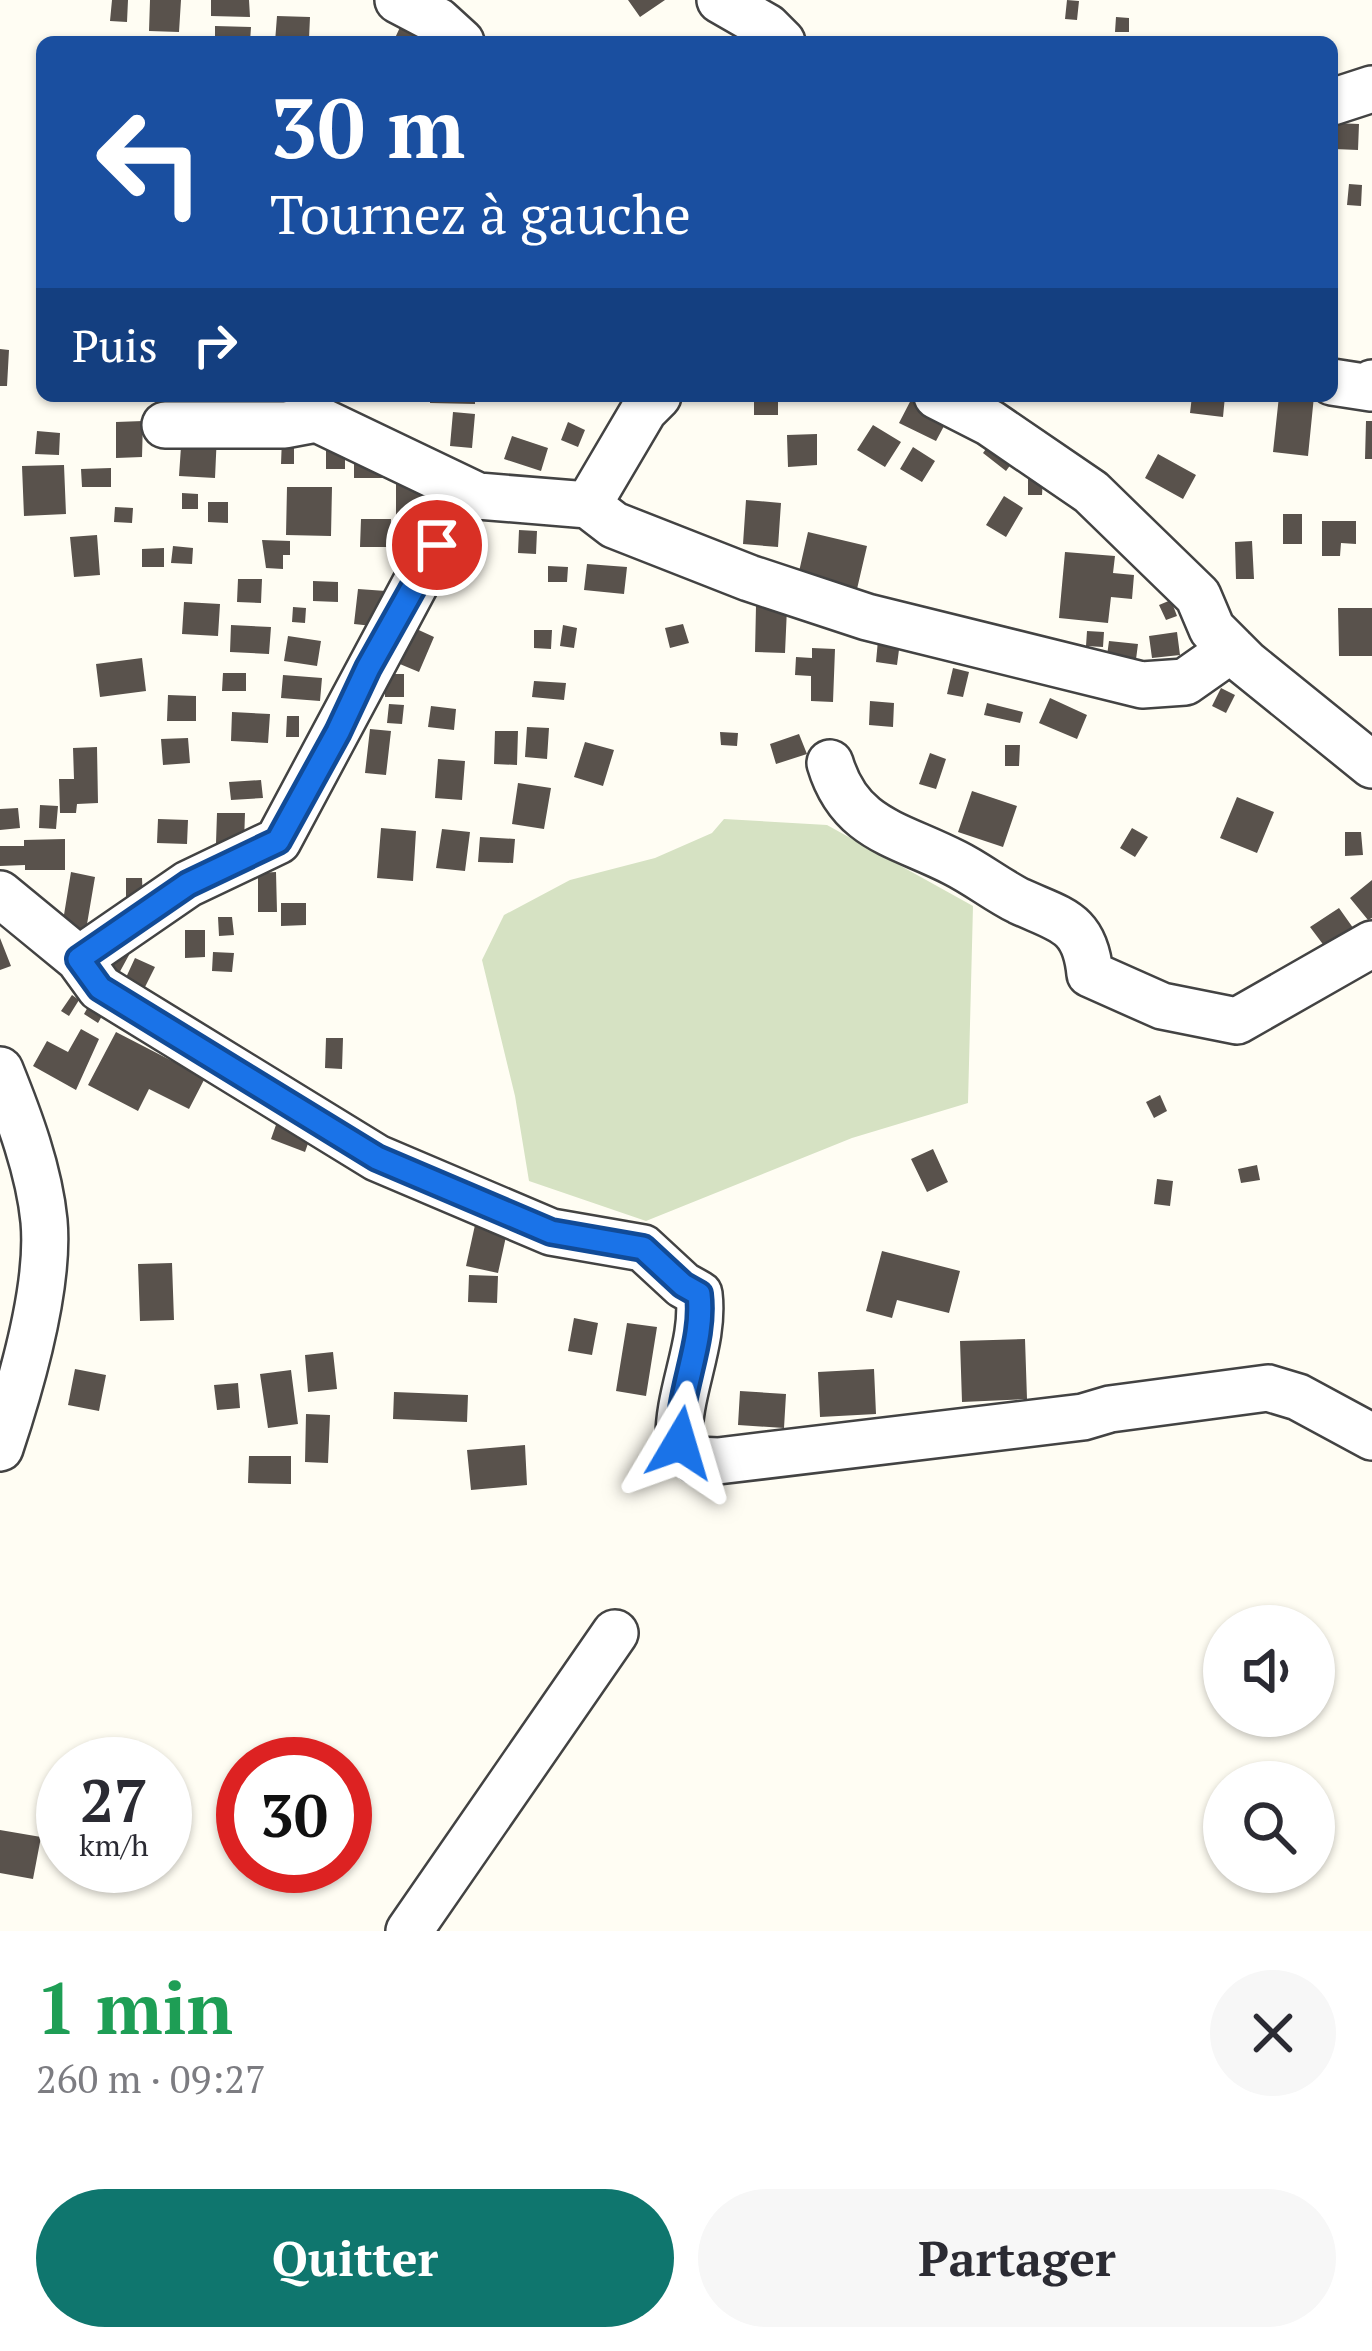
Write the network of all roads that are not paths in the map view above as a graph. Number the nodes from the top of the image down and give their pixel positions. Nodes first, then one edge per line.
1 (720, 0) edge
2 (418, 4) edge
3 (454, 36) edge
4 (776, 36) edge
5 (1372, 89) edge
6 (1338, 100) edge
7 (1338, 383) edge
8 (1372, 383) edge
9 (652, 402) edge
10 (949, 402) edge
11 (165, 425) dead end
12 (478, 496) junction
13 (588, 505) junction
14 (1232, 649) junction
15 (830, 763) dead end
16 (1372, 765) edge
17 (0, 894) edge
18 (1372, 944) edge
19 (79, 959) junction
20 (0, 1070) edge
21 (1372, 1437) edge
22 (0, 1448) edge
23 (615, 1633) dead end
24 (409, 1931) edge

1 - 4 street
2 - 3 street
5 - 6 street
7 - 8 street
9 - 13 street
10 - 14 street
11 - 12 street
12 - 13 street
12 - 19 street
13 - 14 street
14 - 16 street
15 - 18 street
17 - 19 street
19 - 21 street
20 - 22 street
23 - 24 street

